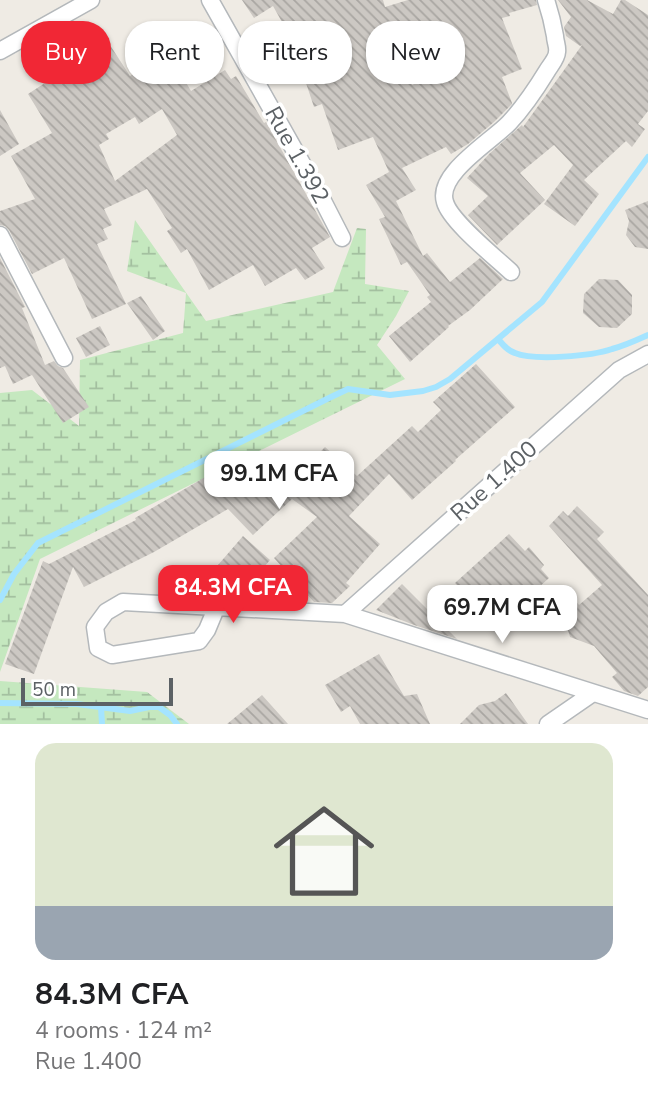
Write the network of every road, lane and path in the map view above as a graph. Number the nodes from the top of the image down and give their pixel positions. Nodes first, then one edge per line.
1 (91, 0) edge
2 (210, 0) edge
3 (546, 0) edge
4 (0, 51) edge
5 (0, 235) edge
6 (342, 238) dead end
7 (511, 272) dead end
8 (648, 354) edge
9 (64, 358) dead end
10 (216, 606) junction
11 (345, 614) junction
12 (593, 693) junction
13 (648, 710) edge
14 (548, 724) edge

1 - 4 street
2 - 6 street, Rue 1.392
3 - 7 street
5 - 9 street
8 - 11 street, Rue 1.400
10 - 10 street
10 - 11 street
11 - 12 street
12 - 13 street
12 - 14 street

